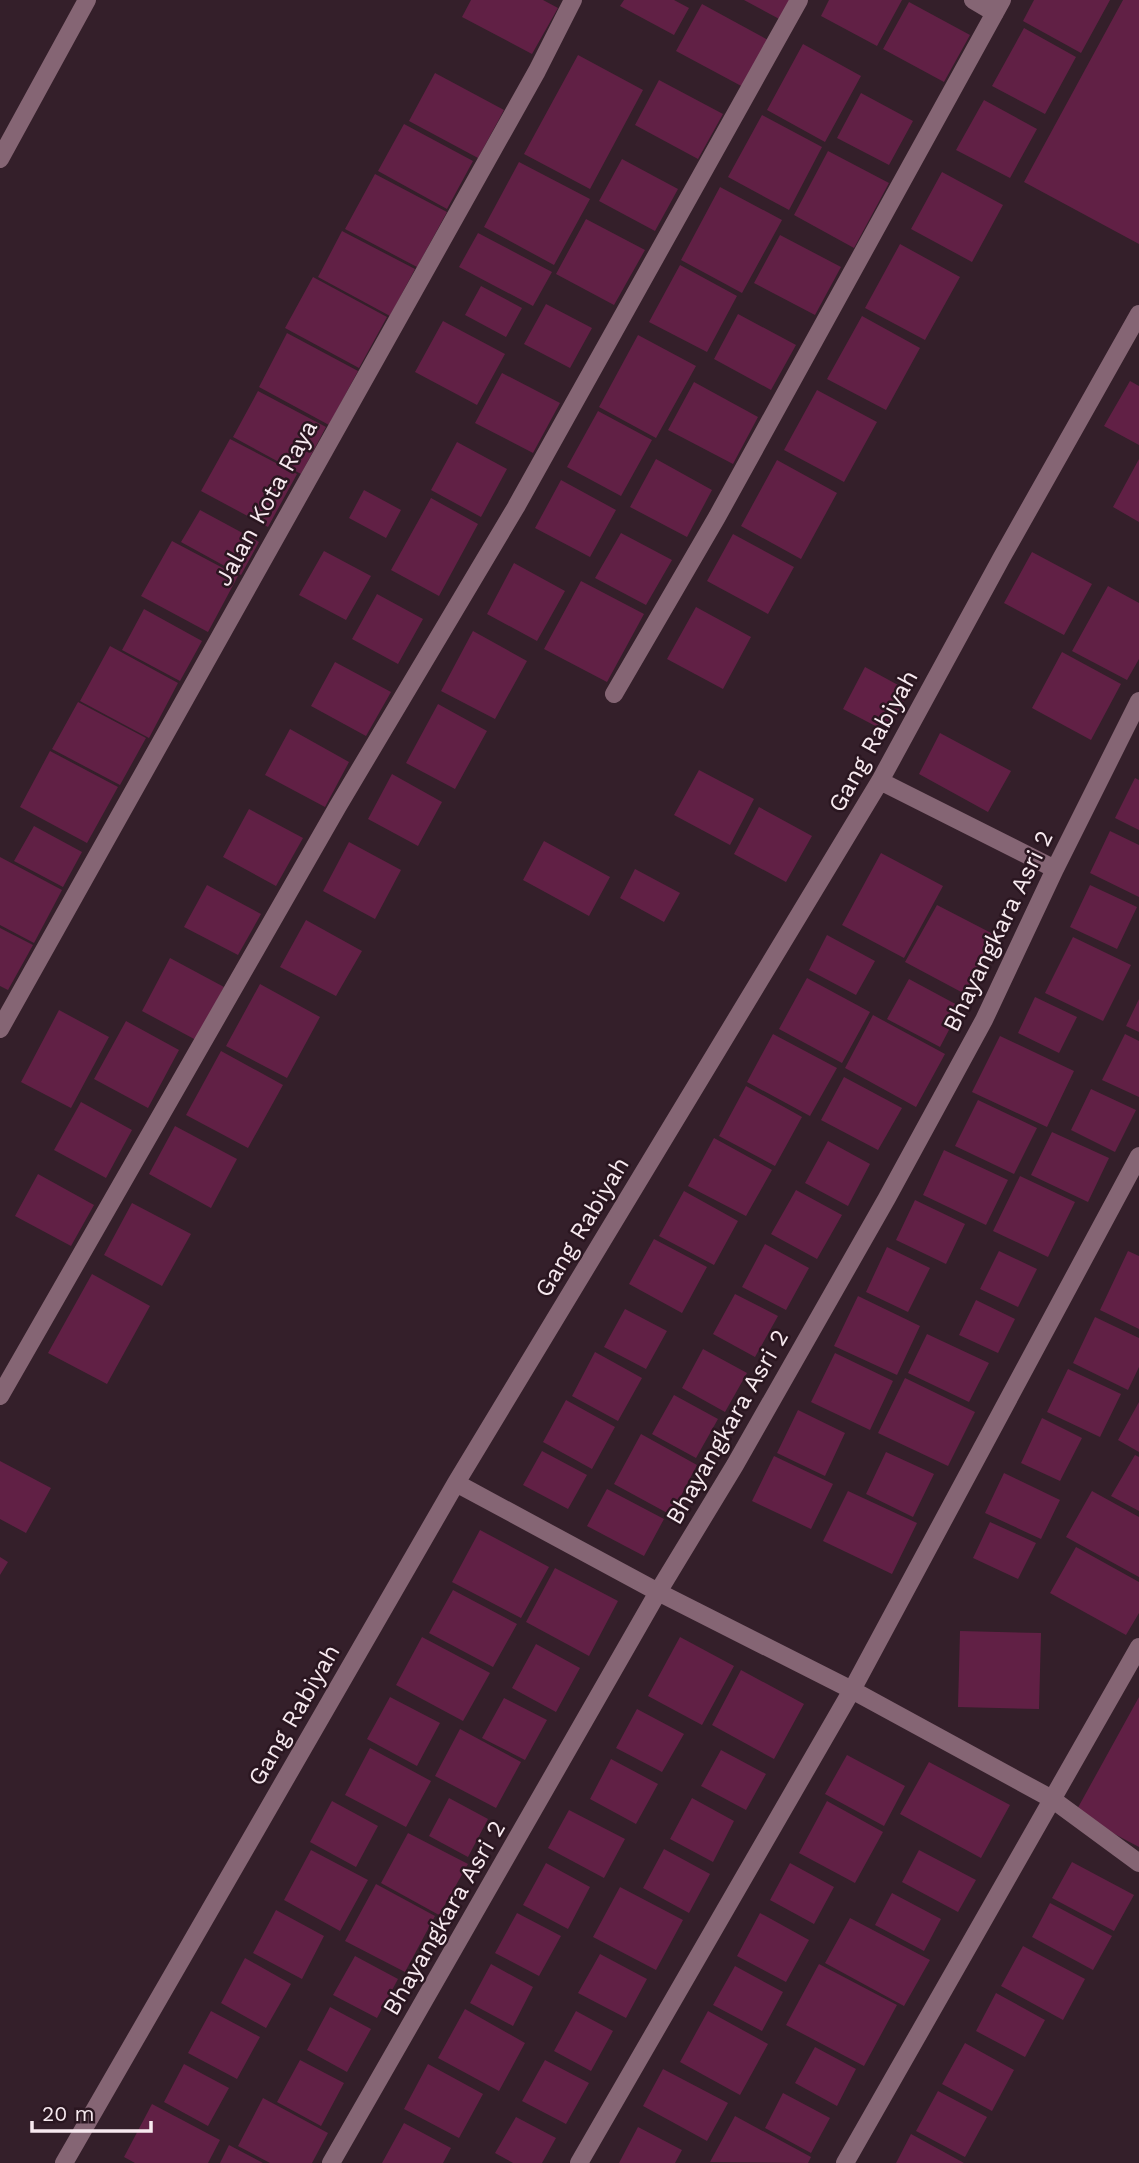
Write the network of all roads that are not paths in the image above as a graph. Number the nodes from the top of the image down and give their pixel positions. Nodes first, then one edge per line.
1 (87, 0) edge
2 (573, 0) edge
3 (799, 0) edge
4 (973, 0) edge
5 (998, 6) edge
6 (0, 159) edge
7 (1139, 314) edge
8 (614, 694) dead end
9 (1139, 701) edge
10 (880, 781) junction
11 (1055, 869) junction
12 (0, 1029) edge
13 (1139, 1156) edge
14 (0, 1396) edge
15 (456, 1483) junction
16 (658, 1592) junction
17 (1139, 1647) edge
18 (852, 1690) junction
19 (1052, 1799) junction
20 (1139, 1863) edge
21 (64, 2163) edge
22 (331, 2163) edge
23 (579, 2163) edge
24 (845, 2163) edge

1 - 6 street
2 - 12 street, Jalan Kota Raya
3 - 14 street
4 - 5 street
5 - 8 street
7 - 10 street, Gang Rabiyah
9 - 11 street, Bhayangkara Asri 2
10 - 11 street
10 - 15 street, Gang Rabiyah
11 - 16 street, Bhayangkara Asri 2
13 - 18 street
15 - 16 street
15 - 21 street, Gang Rabiyah
16 - 18 street
16 - 22 street, Bhayangkara Asri 2
17 - 19 street
18 - 19 street
18 - 23 street
19 - 20 street
19 - 24 street

